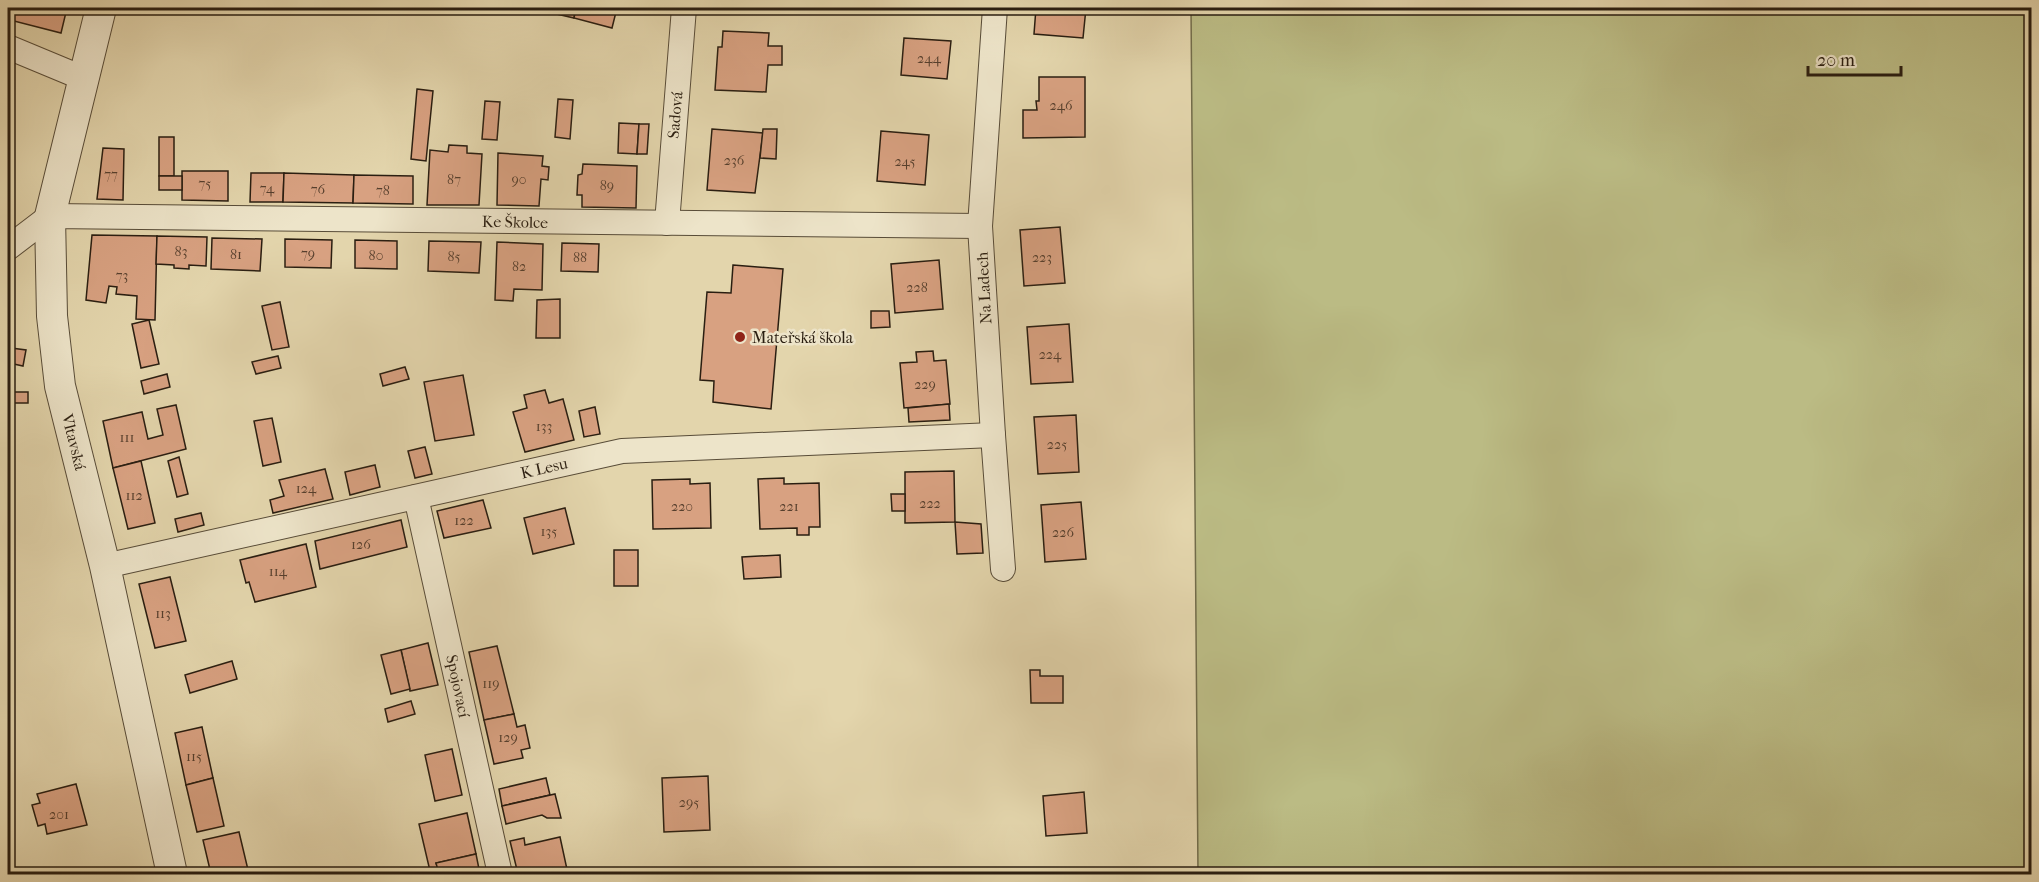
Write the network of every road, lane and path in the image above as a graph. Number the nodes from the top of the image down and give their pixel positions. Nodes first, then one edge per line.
1 (102, 8) edge
2 (684, 8) edge
3 (995, 8) edge
4 (8, 47) edge
5 (85, 79) junction
6 (50, 216) junction
7 (667, 223) junction
8 (980, 226) junction
9 (8, 248) edge
10 (993, 435) junction
11 (416, 497) junction
12 (105, 566) junction
13 (1003, 569) dead end
14 (172, 874) edge
15 (500, 874) edge

1 - 5 street, Vltavská
2 - 7 street, Sadová
3 - 8 street, Na Ladech
4 - 5 street
5 - 6 street, Vltavská
6 - 7 street, Ke Školce
6 - 9 street
6 - 12 street, Vltavská
7 - 8 street, Ke Školce
8 - 10 street, Na Ladech
10 - 11 street, K Lesu
10 - 13 street, Na Ladech
11 - 12 street, K Lesu
11 - 15 street, Spojovací
12 - 14 street, Vltavská

